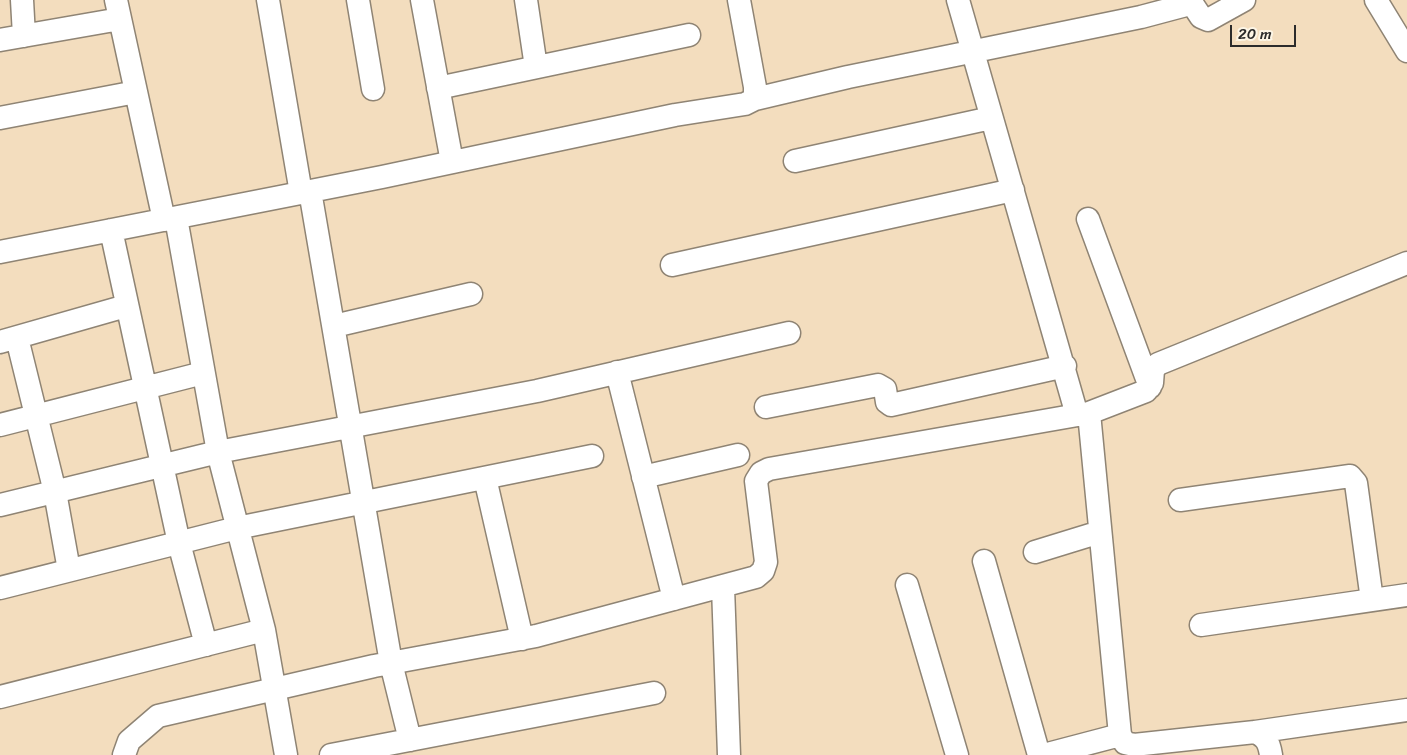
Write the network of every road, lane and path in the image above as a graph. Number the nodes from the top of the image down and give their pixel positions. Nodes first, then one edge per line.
1 (22, 0) edge
2 (268, 0) edge
3 (358, 0) edge
4 (422, 0) edge
5 (526, 0) edge
6 (738, 0) edge
7 (958, 0) edge
8 (1244, 0) edge
9 (1376, 0) edge
10 (118, 10) edge
11 (689, 35) dead end
12 (24, 36) junction
13 (0, 40) edge
14 (1407, 51) edge
15 (972, 52) junction
16 (536, 67) junction
17 (438, 88) junction
18 (373, 89) dead end
19 (136, 92) junction
20 (754, 98) junction
21 (0, 118) edge
22 (991, 118) junction
23 (795, 161) dead end
24 (452, 162) junction
25 (1013, 190) junction
26 (306, 192) junction
27 (170, 219) junction
28 (1088, 219) dead end
29 (112, 230) junction
30 (0, 252) edge
31 (1407, 263) edge
32 (672, 265) dead end
33 (471, 294) dead end
34 (126, 306) junction
35 (334, 326) junction
36 (789, 333) dead end
37 (8, 340) edge
38 (1065, 366) junction
39 (617, 372) junction
40 (203, 373) junction
41 (1150, 387) junction
42 (146, 388) junction
43 (766, 407) dead end
44 (1083, 414) junction
45 (36, 416) junction
46 (0, 425) edge
47 (351, 426) junction
48 (218, 452) junction
49 (738, 455) dead end
50 (592, 456) dead end
51 (164, 465) junction
52 (643, 477) junction
53 (485, 478) junction
54 (55, 492) junction
55 (1180, 500) dead end
56 (364, 503) junction
57 (0, 505) edge
58 (238, 528) junction
59 (1100, 532) junction
60 (180, 543) junction
61 (1034, 552) dead end
62 (984, 561) dead end
63 (69, 570) junction
64 (907, 585) dead end
65 (723, 587) junction
66 (0, 588) edge
67 (1407, 595) edge
68 (674, 599) junction
69 (1372, 600) junction
70 (1200, 626) dead end
71 (264, 630) junction
72 (522, 638) junction
73 (206, 645) junction
74 (392, 663) junction
75 (275, 688) junction
76 (654, 692) dead end
77 (0, 697) edge
78 (1407, 710) edge
79 (1254, 732) junction
80 (1120, 735) junction
81 (410, 740) junction
82 (1099, 748) edge
83 (124, 755) edge
84 (286, 755) edge
85 (331, 755) edge
86 (729, 755) edge
87 (957, 755) edge
88 (1039, 755) edge
89 (1044, 755) edge
90 (1271, 755) edge

1 - 12 street
2 - 26 street
3 - 18 street
4 - 17 street
5 - 16 street
6 - 20 street
7 - 15 street
8 - 15 street
9 - 14 street
10 - 12 street
10 - 19 street
11 - 16 street
12 - 13 street
15 - 20 street
15 - 22 street
16 - 17 street
17 - 24 street
19 - 21 street
19 - 27 street
20 - 24 street
22 - 23 street
22 - 25 street
24 - 26 street
25 - 32 street
25 - 38 street
26 - 27 street
26 - 35 street
27 - 29 street
27 - 40 street
28 - 41 street
29 - 30 street
29 - 34 street
31 - 41 street
33 - 35 street
34 - 37 street
34 - 42 street
35 - 47 street
36 - 39 street
37 - 45 street
38 - 43 street
38 - 44 street
39 - 47 street
39 - 52 street
40 - 42 street
40 - 48 street
41 - 44 street
42 - 45 street
42 - 51 street
44 - 59 street
44 - 65 street
45 - 46 street
45 - 54 street
47 - 48 street
47 - 56 street
48 - 51 street
48 - 58 street
49 - 52 street
50 - 53 street
51 - 54 street
51 - 60 street
52 - 68 street
53 - 56 street
53 - 72 street
54 - 57 street
54 - 63 street
55 - 69 street
56 - 58 street
56 - 74 street
58 - 60 street
58 - 71 street
59 - 61 street
59 - 80 street
60 - 63 street
60 - 73 street
62 - 88 street
63 - 66 street
64 - 87 street
65 - 68 street
65 - 86 street
67 - 69 street
68 - 72 street
69 - 70 street
71 - 73 street
71 - 75 street
72 - 74 street
73 - 77 street
74 - 75 street
74 - 81 street
75 - 83 street
75 - 84 street
76 - 81 street
78 - 79 street
79 - 80 street
79 - 90 street
80 - 82 street
81 - 85 street
82 - 89 street

